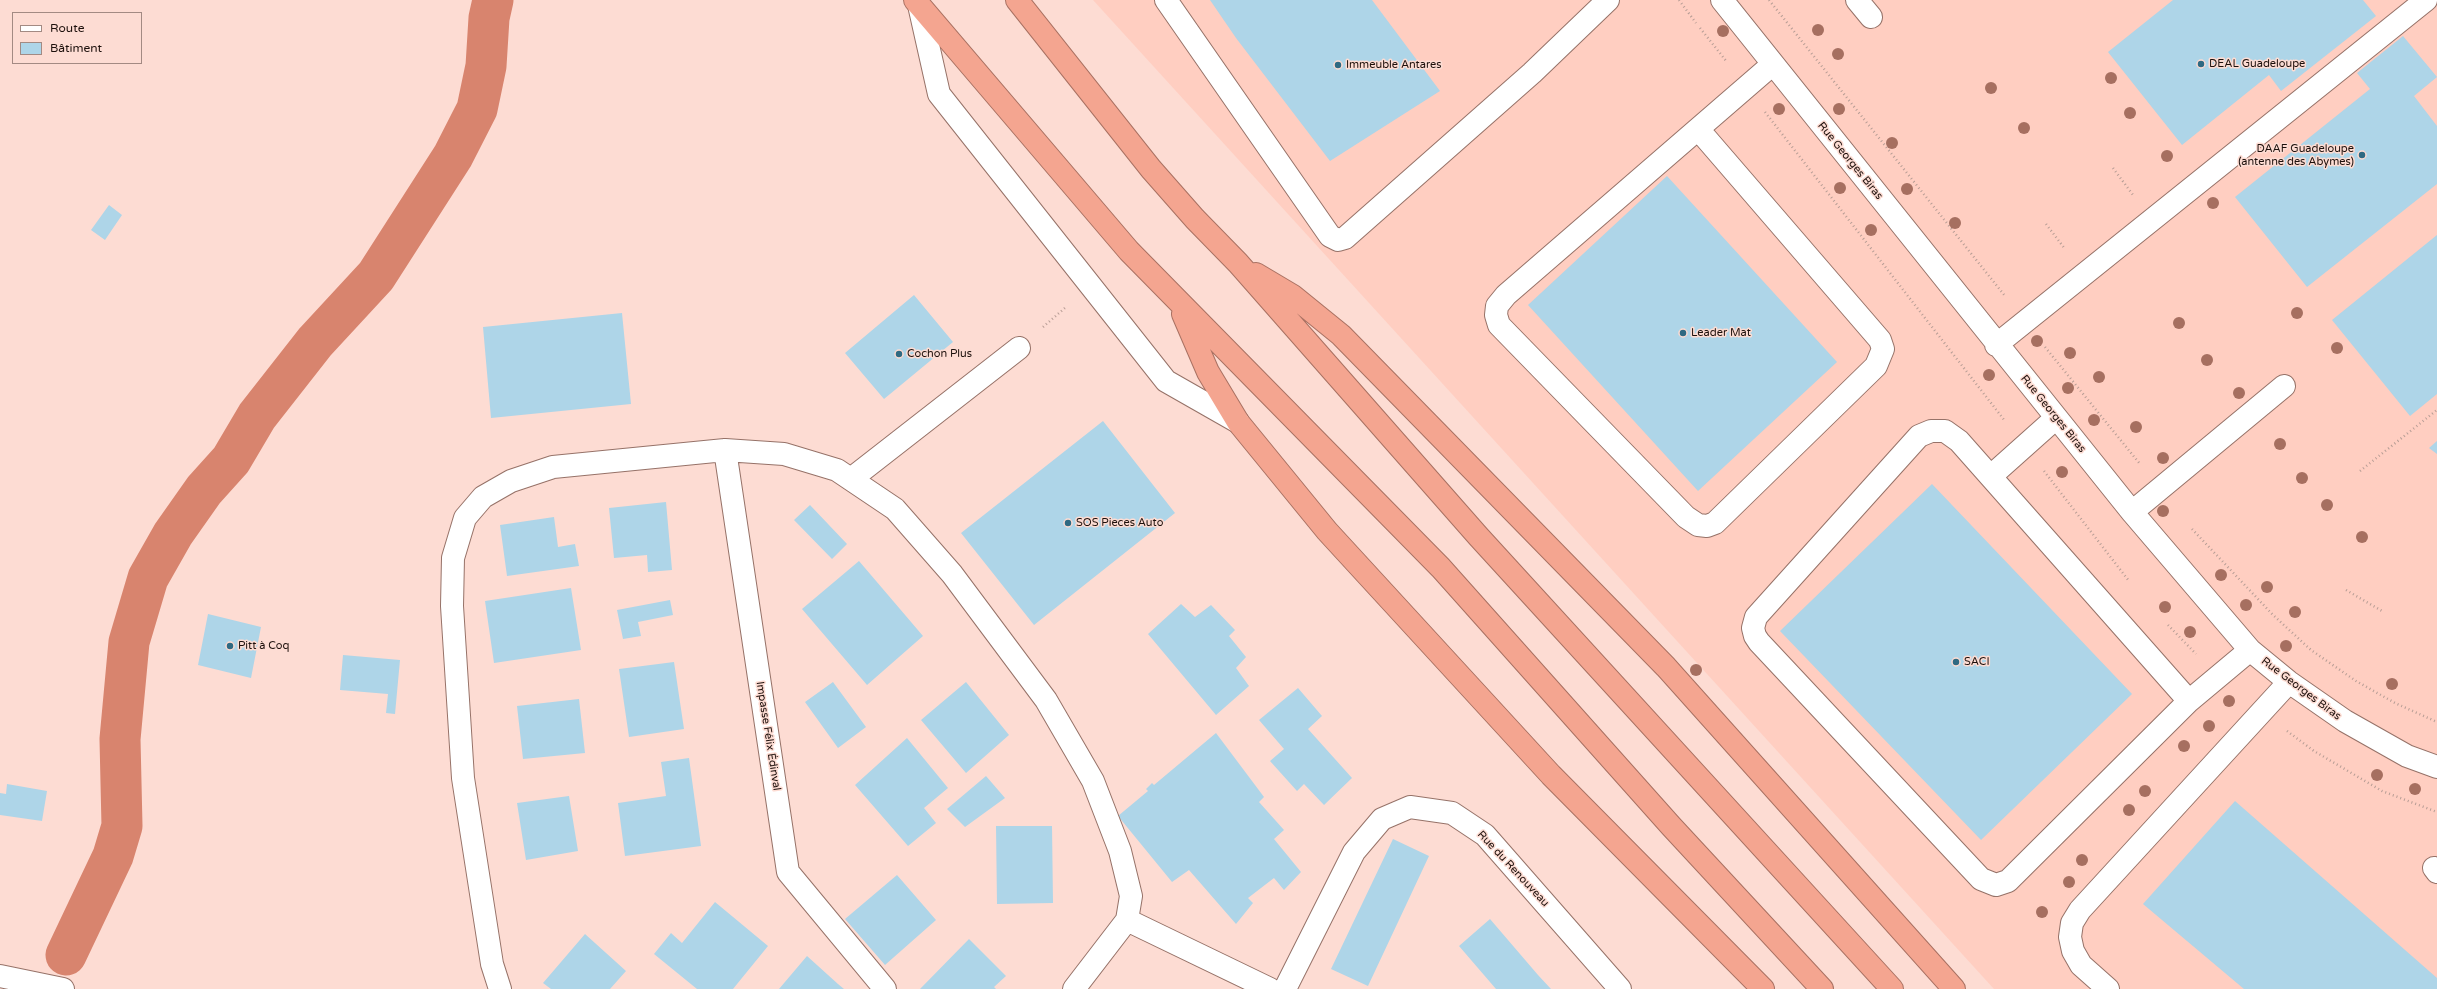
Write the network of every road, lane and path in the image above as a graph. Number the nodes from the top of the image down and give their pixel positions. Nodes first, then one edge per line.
1 (1017, 0) edge
2 (1166, 0) edge
3 (1722, 0) edge
4 (1769, 0) edge
5 (1857, 0) edge
6 (2426, 0) edge
7 (916, 2) edge
8 (1597, 4) edge
9 (1871, 18) dead end
10 (1773, 64) junction
11 (1698, 129) junction
12 (1238, 263) junction
13 (1178, 302) junction
14 (2025, 322) junction
15 (1996, 345) junction
16 (1019, 348) dead end
17 (2284, 386) dead end
18 (2437, 410) edge
19 (2056, 418) junction
20 (1238, 422) junction
21 (725, 450) junction
22 (2360, 471) dead end
23 (1991, 476) junction
24 (851, 479) junction
25 (2159, 488) junction
26 (2132, 512) junction
27 (2346, 590) dead end
28 (2382, 611) dead end
29 (2250, 650) junction
30 (2289, 682) junction
31 (2188, 701) junction
32 (2437, 722) edge
33 (2437, 767) edge
34 (1126, 920) junction
35 (0, 976) edge
36 (63, 989) edge
37 (500, 989) edge
38 (885, 989) edge
39 (1074, 989) edge
40 (1270, 989) edge
41 (1285, 989) edge
42 (1620, 989) edge
43 (1763, 989) edge
44 (1822, 989) edge
45 (1892, 989) edge
46 (1954, 989) edge
47 (2108, 989) edge

1 - 12 highway
2 - 8 street
3 - 10 street, Rue Georges Biras
4 - 14 path
5 - 9 street
6 - 14 street
7 - 13 highway
7 - 20 street
10 - 11 street
10 - 15 street, Rue Georges Biras
11 - 11 street
12 - 45 highway
12 - 46 highway
13 - 20 highway
13 - 44 highway
14 - 15 street
14 - 25 path
15 - 19 street, Rue Georges Biras
16 - 24 street
17 - 25 street
18 - 22 path
19 - 23 street
19 - 26 street, Rue Georges Biras
20 - 43 highway
21 - 24 street
21 - 37 street
21 - 38 street, Impasse Félix Édinval
23 - 31 street
23 - 31 street
24 - 34 street
25 - 26 street
25 - 32 path
26 - 29 street, Rue Georges Biras
27 - 28 path
29 - 30 street, Rue Georges Biras
29 - 31 street
30 - 33 street, Rue Georges Biras
30 - 47 street
34 - 39 street
34 - 40 street
35 - 36 street
41 - 42 street, Rue du Renouveau

